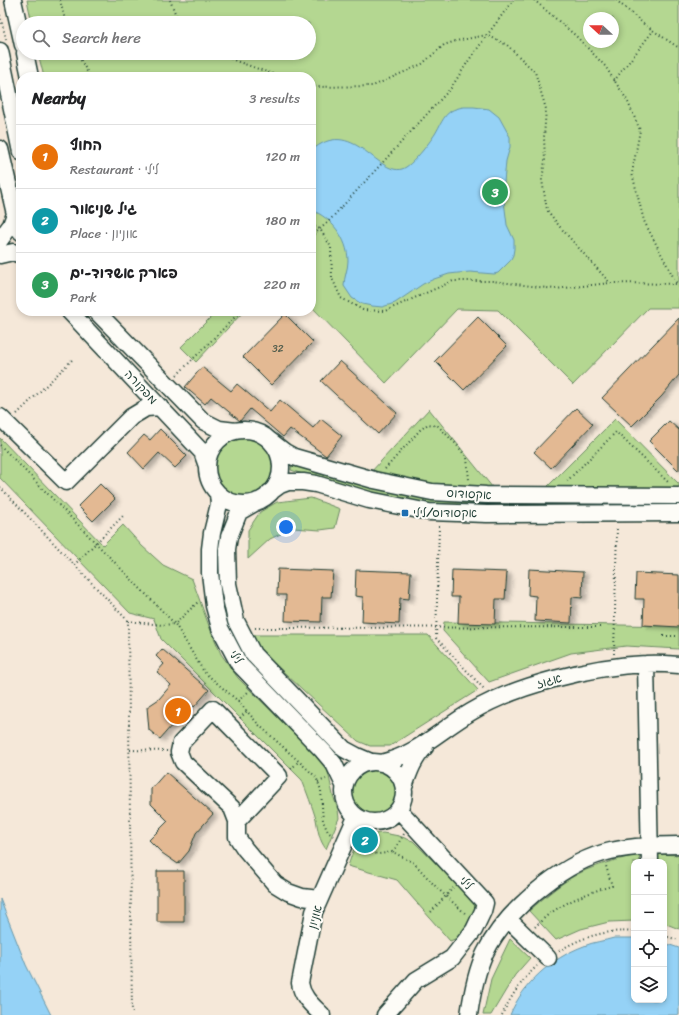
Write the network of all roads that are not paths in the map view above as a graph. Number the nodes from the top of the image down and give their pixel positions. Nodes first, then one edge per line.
1 (13, 0) edge
2 (17, 16) edge
3 (0, 51) edge
4 (26, 60) edge
5 (29, 72) edge
6 (16, 123) edge
7 (0, 149) edge
8 (15, 214) junction
9 (16, 217) edge
10 (0, 240) edge
11 (16, 253) edge
12 (0, 255) edge
13 (74, 316) edge
14 (101, 316) edge
15 (160, 407) junction
16 (3, 420) edge
17 (236, 431) junction
18 (268, 439) junction
19 (207, 466) junction
20 (676, 491) edge
21 (218, 494) junction
22 (264, 497) junction
23 (679, 513) edge
24 (646, 664) junction
25 (679, 665) edge
26 (432, 740) junction
27 (376, 762) junction
28 (344, 785) junction
29 (404, 787) junction
30 (399, 810) junction
31 (356, 817) junction
32 (237, 821) junction
33 (679, 845) edge
34 (649, 846) junction
35 (650, 859) edge
36 (319, 900) junction
37 (508, 919) junction
38 (548, 958) dead end
39 (322, 1015) edge
40 (385, 1015) edge
41 (469, 1015) edge

1 - 2 street
3 - 6 street
4 - 5 street
7 - 8 street
8 - 9 street
8 - 10 street
11 - 12 street
13 - 15 street, מפקורה
14 - 17 street, מפקורה
15 - 16 street
15 - 19 street, מפקורה
17 - 18 street
17 - 19 street
18 - 20 street, אקסודוס
18 - 22 street
19 - 21 street
21 - 22 street
21 - 28 street, לילי
22 - 23 street, אקסודוס
22 - 27 street, לילי
24 - 25 street, אגוז
24 - 26 street, אגוז
24 - 34 street
26 - 27 street, אגוז
26 - 29 street, אגוז
27 - 28 street
27 - 29 street
28 - 31 street
29 - 30 street
30 - 31 street
30 - 40 street, לילי
31 - 36 street, אוניון
32 - 32 street
32 - 36 street
33 - 34 street
34 - 35 street
34 - 37 street
36 - 39 street, אוניון
37 - 38 street
37 - 41 street

